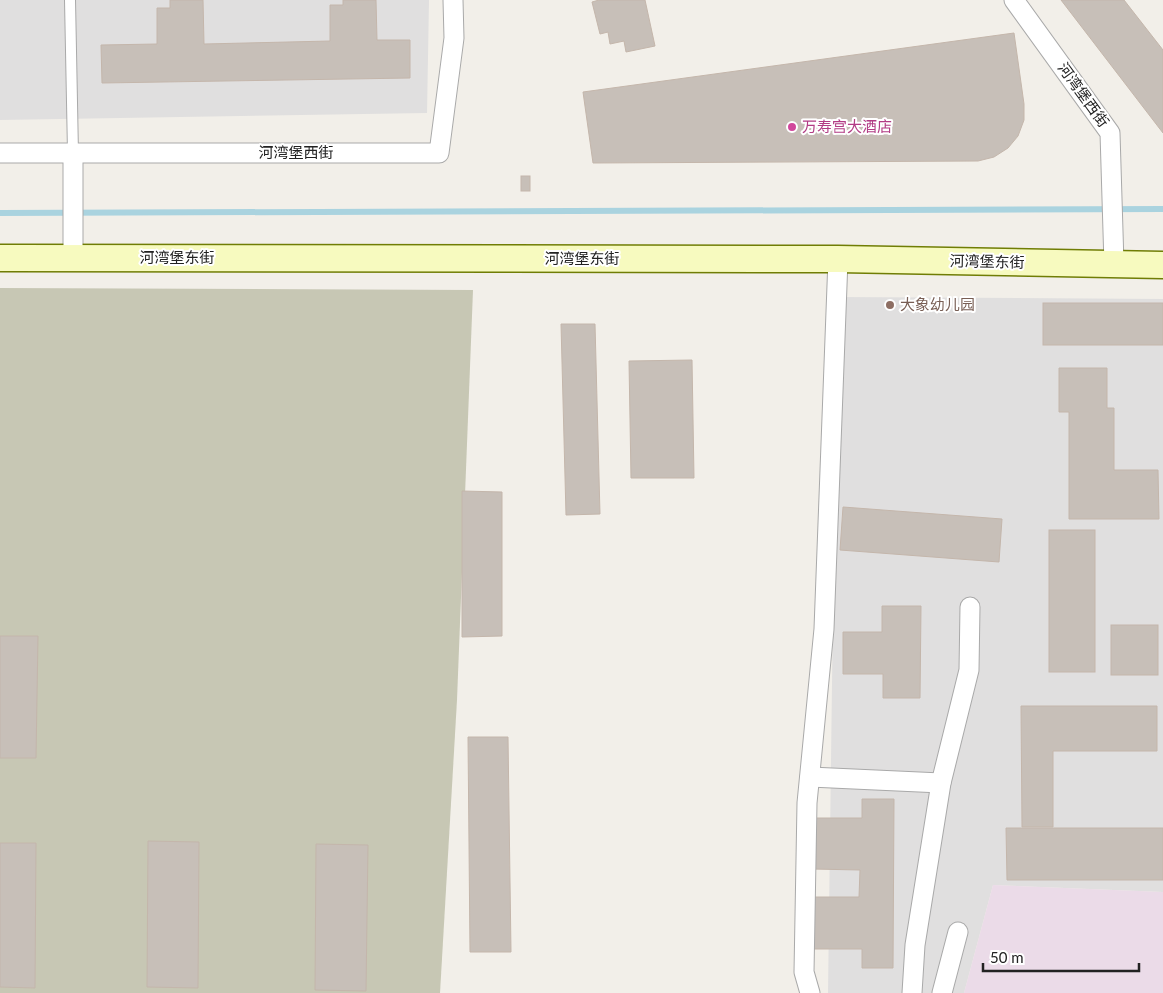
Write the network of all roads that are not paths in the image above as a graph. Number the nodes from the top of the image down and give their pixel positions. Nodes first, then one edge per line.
1 (70, 0) edge
2 (453, 0) edge
3 (1014, 0) edge
4 (0, 153) edge
5 (72, 153) junction
6 (0, 258) edge
7 (72, 258) junction
8 (838, 259) junction
9 (1114, 264) junction
10 (1163, 265) edge
11 (970, 607) dead end
12 (810, 777) junction
13 (942, 783) junction
14 (958, 932) dead end
15 (810, 993) edge
16 (912, 993) edge
17 (942, 993) edge

1 - 5 lane
2 - 5 street, 河湾堡西街
3 - 9 street, 河湾堡西街
4 - 5 street, 河湾堡西街
5 - 7 street
6 - 7 street, 河湾堡东街
7 - 8 street, 河湾堡东街
8 - 9 street, 河湾堡东街
8 - 12 street
9 - 10 street, 河湾堡东街
11 - 13 street
12 - 13 street
12 - 15 street
13 - 16 street
14 - 17 street

